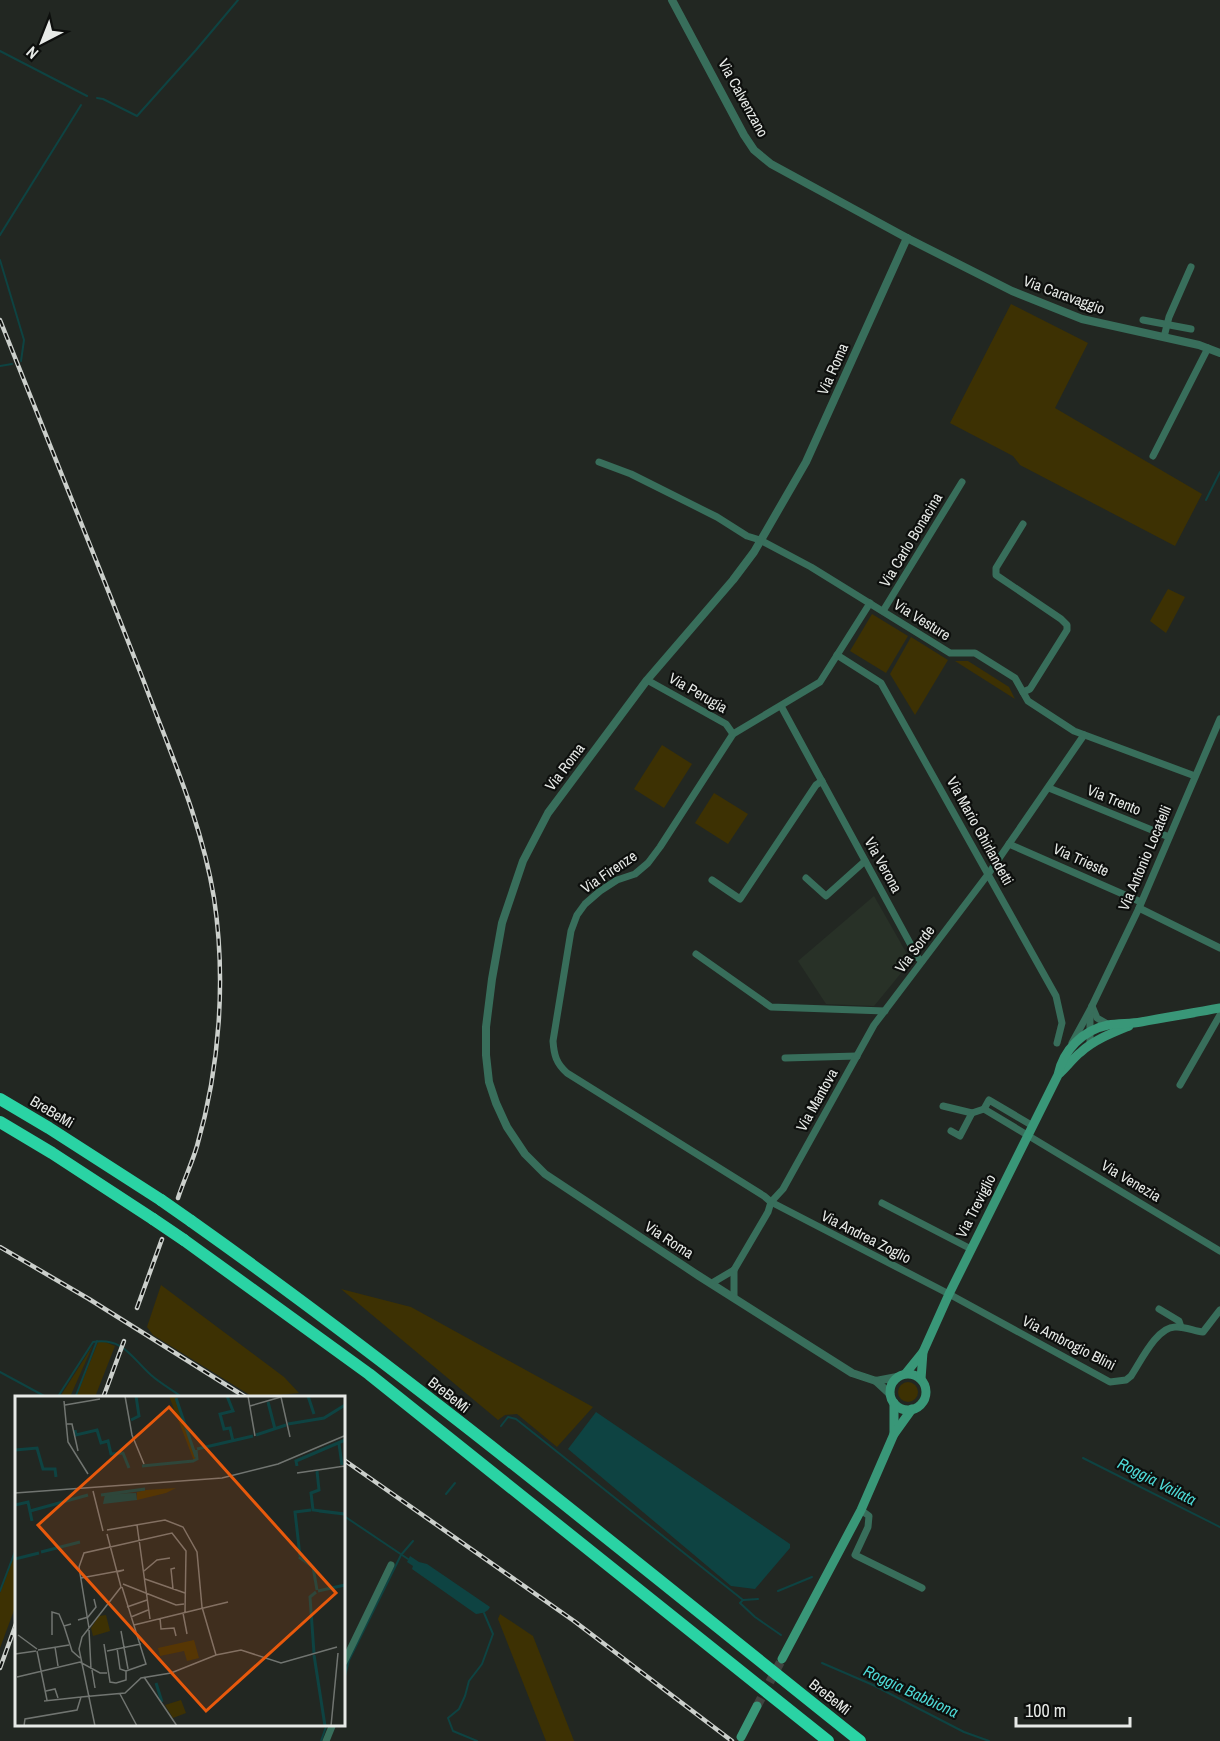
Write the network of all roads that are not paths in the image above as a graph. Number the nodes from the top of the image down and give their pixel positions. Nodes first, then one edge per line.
1 (672, 0) edge
2 (907, 238) junction
3 (1191, 267) dead end
4 (1143, 320) dead end
5 (1167, 324) junction
6 (1191, 329) dead end
7 (1164, 337) junction
8 (1208, 348) junction
9 (1220, 353) edge
10 (1153, 456) dead end
11 (599, 462) dead end
12 (962, 482) dead end
13 (1023, 525) dead end
14 (760, 540) junction
15 (870, 603) junction
16 (883, 611) junction
17 (837, 655) junction
18 (647, 680) junction
19 (1023, 692) junction
20 (781, 706) junction
21 (1220, 719) edge
22 (733, 734) junction
23 (1084, 735) junction
24 (1195, 776) junction
25 (822, 781) junction
26 (1049, 788) junction
27 (1169, 837) junction
28 (1009, 844) junction
29 (865, 861) junction
30 (989, 873) junction
31 (806, 878) dead end
32 (712, 880) dead end
33 (1140, 905) junction
34 (1220, 948) edge
35 (696, 954) dead end
36 (922, 961) junction
37 (1091, 1008) junction
38 (1220, 1008) edge
39 (885, 1011) junction
40 (1220, 1015) edge
41 (1137, 1023) junction
42 (1109, 1025) junction
43 (1090, 1032) junction
44 (1076, 1038) junction
45 (1057, 1043) dead end
46 (1090, 1044) junction
47 (1082, 1051) junction
48 (857, 1056) junction
49 (786, 1058) dead end
50 (1058, 1075) junction
51 (1180, 1085) dead end
52 (0, 1099) edge
53 (943, 1106) dead end
54 (972, 1113) junction
55 (0, 1122) edge
56 (1030, 1130) junction
57 (951, 1131) dead end
58 (771, 1202) junction
59 (882, 1203) dead end
60 (971, 1249) junction
61 (1220, 1251) edge
62 (734, 1269) junction
63 (712, 1284) junction
64 (948, 1294) junction
65 (734, 1298) junction
66 (1159, 1309) dead end
67 (1220, 1310) edge
68 (1181, 1327) junction
69 (923, 1352) junction
70 (902, 1375) junction
71 (921, 1379) junction
72 (876, 1381) junction
73 (892, 1399) junction
74 (912, 1409) junction
75 (894, 1434) junction
76 (861, 1510) junction
77 (391, 1565) dead end
78 (922, 1588) dead end
79 (782, 1659) tunnel mouth
80 (345, 1660) edge
81 (757, 1706) tunnel mouth
82 (333, 1726) edge
83 (741, 1737) dead end
84 (326, 1741) edge
85 (828, 1741) edge
86 (860, 1741) edge

1 - 2 street, Via Calvenzano
2 - 7 street, Via Caravaggio
2 - 14 street, Via Roma
3 - 5 street
4 - 5 street
5 - 6 street
5 - 7 street
7 - 8 street, Via Caravaggio
8 - 9 street, Via Caravaggio
8 - 10 street
11 - 14 street, Via Vesture
12 - 16 street, Via Carlo Bonacina
13 - 19 street
14 - 15 street, Via Vesture
14 - 18 street, Via Roma
15 - 16 street, Via Vesture
15 - 17 street, Via Firenze
16 - 19 street, Via Vesture
17 - 20 street, Via Firenze
17 - 30 street, Via Mario Ghirlandetti
18 - 22 street, Via Perugia
18 - 63 street, Via Roma
19 - 23 street, Via Vesture
20 - 22 street, Via Firenze
20 - 25 street, Via Verona
21 - 24 street, Via Antonio Locatelli
22 - 58 street, Via Firenze
23 - 24 street, Via Vesture
23 - 26 street, Via Sorde
24 - 27 street, Via Antonio Locatelli
25 - 29 street, Via Verona
25 - 32 street
26 - 27 street, Via Trento
26 - 28 street, Via Sorde
27 - 33 street, Via Antonio Locatelli
28 - 30 street, Via Sorde
28 - 33 street, Via Trieste
29 - 31 street
29 - 36 street, Via Verona
30 - 36 street, Via Sorde
30 - 45 street, Via Mario Ghirlandetti
33 - 34 street, Via Trieste
33 - 37 street, Via Antonio Locatelli
35 - 39 street
36 - 39 street, Via Sorde
37 - 42 street
37 - 43 street, Via Antonio Locatelli
37 - 44 street, Via Antonio Locatelli
38 - 41 main road
39 - 48 street, Via Mantova
40 - 51 street
41 - 42 main road
41 - 46 main road
42 - 43 main road
43 - 44 main road
43 - 46 street, Via Antonio Locatelli
44 - 47 street
44 - 50 main road
46 - 47 main road
47 - 50 main road
48 - 49 street
48 - 58 street, Via Mantova
50 - 56 main road, Via Treviglio
52 - 86 highway, BreBeMi, bridge
53 - 54 street
54 - 56 street
54 - 57 street
55 - 85 highway, bridge
56 - 60 main road, Via Treviglio
56 - 61 street, Via Venezia
58 - 62 street
58 - 64 street, Via Andrea Zoglio
59 - 60 street
60 - 64 main road, Via Treviglio
62 - 63 street
62 - 65 street
63 - 65 street, Via Roma
64 - 68 street, Via Ambrogio Blini
64 - 69 main road, Via Treviglio
65 - 72 street, Via Roma
66 - 68 street
67 - 68 street, Via Ambrogio Blini
69 - 70 main road, Via Treviglio
69 - 71 main road, Via Treviglio
70 - 71 main road
70 - 72 street
70 - 73 main road, Via Treviglio
71 - 74 main road, Via Treviglio
72 - 73 street, Via Roma
73 - 74 main road
73 - 75 main road, Via Treviglio
74 - 75 main road, Via Treviglio
75 - 76 main road, Via Treviglio
76 - 78 street
76 - 79 main road, Via Treviglio
77 - 80 street
81 - 83 main road
82 - 84 street

